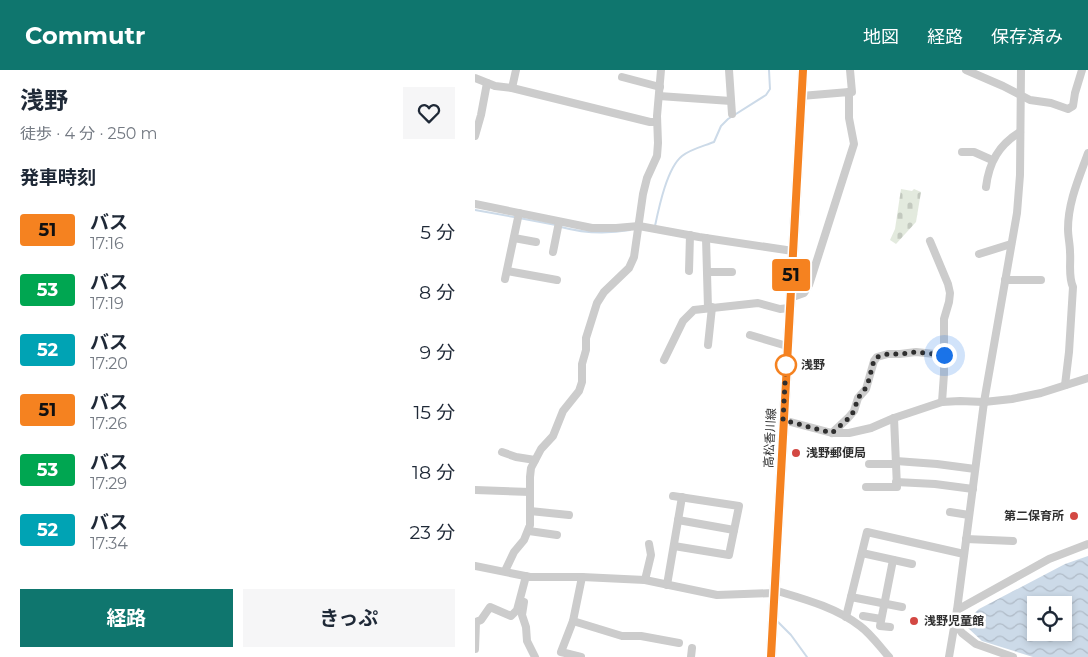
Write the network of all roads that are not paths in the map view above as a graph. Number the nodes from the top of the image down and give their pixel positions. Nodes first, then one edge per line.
1 (516, 70) edge
2 (661, 70) edge
3 (729, 70) edge
4 (803, 70) edge
5 (850, 70) edge
6 (966, 70) edge
7 (1021, 70) edge
8 (1082, 70) edge
9 (621, 77) dead end
10 (475, 78) edge
11 (487, 83) junction
12 (660, 87) junction
13 (512, 88) junction
14 (849, 92) junction
15 (659, 96) junction
16 (801, 96) junction
17 (1021, 96) junction
18 (731, 101) junction
19 (732, 114) dead end
20 (657, 122) junction
21 (1020, 132) junction
22 (475, 136) edge
23 (962, 152) dead end
24 (1088, 153) edge
25 (992, 160) junction
26 (986, 187) dead end
27 (475, 204) edge
28 (518, 216) junction
29 (559, 225) junction
30 (638, 228) junction
31 (690, 235) junction
32 (514, 238) junction
33 (706, 238) junction
34 (930, 241) dead end
35 (536, 242) dead end
36 (1011, 244) junction
37 (793, 251) junction
38 (553, 252) dead end
39 (979, 254) dead end
40 (689, 271) dead end
41 (707, 272) junction
42 (732, 272) dead end
43 (557, 280) dead end
44 (1005, 280) junction
45 (1041, 280) dead end
46 (790, 303) junction
47 (710, 308) junction
48 (750, 335) dead end
49 (708, 345) dead end
50 (787, 346) junction
51 (944, 355) junction
52 (664, 360) dead end
53 (1088, 378) edge
54 (1065, 386) junction
55 (942, 402) junction
56 (984, 402) junction
57 (894, 418) junction
58 (783, 420) junction
59 (832, 433) junction
60 (502, 452) dead end
61 (535, 460) junction
62 (896, 463) junction
63 (869, 464) dead end
64 (975, 469) junction
65 (897, 482) junction
66 (866, 487) dead end
67 (973, 489) junction
68 (475, 490) edge
69 (530, 492) junction
70 (673, 496) dead end
71 (682, 497) junction
72 (530, 511) junction
73 (950, 512) dead end
74 (569, 515) dead end
75 (969, 516) junction
76 (678, 520) junction
77 (734, 530) junction
78 (529, 531) junction
79 (557, 535) dead end
80 (966, 539) junction
81 (1013, 541) dead end
82 (649, 544) dead end
83 (1088, 544) edge
84 (674, 546) junction
85 (862, 553) junction
86 (964, 554) junction
87 (893, 560) junction
88 (912, 564) dead end
89 (475, 566) edge
90 (505, 571) junction
91 (528, 576) junction
92 (582, 577) junction
93 (645, 580) junction
94 (667, 585) junction
95 (774, 592) junction
96 (851, 597) junction
97 (884, 604) junction
98 (902, 607) dead end
99 (957, 610) junction
100 (863, 616) dead end
101 (846, 617) junction
102 (881, 619) junction
103 (573, 621) junction
104 (475, 622) edge
105 (955, 623) junction
106 (890, 627) dead end
107 (679, 643) dead end
108 (693, 648) dead end
109 (475, 649) edge
110 (535, 657) edge
111 (581, 657) edge
112 (691, 657) edge
113 (771, 657) edge
114 (889, 657) edge
115 (949, 657) edge
116 (1013, 657) edge

1 - 13 street
2 - 12 street
3 - 18 street
4 - 16 main road, 高松香川線
5 - 14 street
6 - 17 street
7 - 17 street
8 - 17 street
9 - 12 street
10 - 11 street
11 - 13 street
11 - 22 street
12 - 15 street
13 - 20 street
14 - 16 street
14 - 46 street
15 - 18 street
15 - 20 street
16 - 37 main road, 高松香川線
17 - 21 street
18 - 19 street
20 - 30 street
21 - 25 street
21 - 36 street
23 - 25 street
24 - 54 street
25 - 26 street
27 - 28 street
28 - 29 street
28 - 32 street
29 - 30 street
29 - 38 street
30 - 31 street
30 - 61 street
31 - 33 street
31 - 40 street
32 - 35 street
32 - 43 street
33 - 37 street
33 - 41 street
34 - 51 street
36 - 39 street
36 - 44 street
37 - 46 main road, 高松香川線
41 - 42 street
41 - 47 street
44 - 45 street
44 - 56 street
46 - 47 street
46 - 50 main road, 高松香川線
47 - 49 street
47 - 52 street
48 - 50 street
50 - 58 main road, 高松香川線
51 - 55 street
51 - 59 street
53 - 54 street
54 - 56 street
55 - 56 street
55 - 57 street
56 - 64 street
57 - 59 street
57 - 62 street
58 - 59 street
58 - 95 main road, 高松香川線
60 - 61 street
61 - 69 street
62 - 63 street
62 - 64 street
62 - 65 street
64 - 67 street
65 - 66 street
65 - 67 street
67 - 75 street
68 - 69 street
69 - 72 street
70 - 71 street
71 - 76 street
71 - 77 street
72 - 74 street
72 - 78 street
73 - 75 street
75 - 80 street
76 - 77 street
76 - 84 street
77 - 84 street
78 - 79 street
78 - 90 street
80 - 81 street
80 - 86 street
82 - 93 street
83 - 99 street
84 - 94 street
85 - 86 street
85 - 87 street
85 - 96 street
86 - 99 street
87 - 88 street
87 - 97 street
89 - 90 street
90 - 91 street
91 - 92 street
91 - 104 street
91 - 110 street
92 - 93 street
92 - 103 street
93 - 94 street
94 - 95 street
95 - 101 street
95 - 113 main road, 高松香川線
96 - 97 street
96 - 101 street
97 - 98 street
97 - 102 street
99 - 105 street
100 - 102 street
101 - 114 street
102 - 106 street
103 - 107 street
103 - 111 street
104 - 109 street
105 - 115 street
105 - 116 street
108 - 112 street

